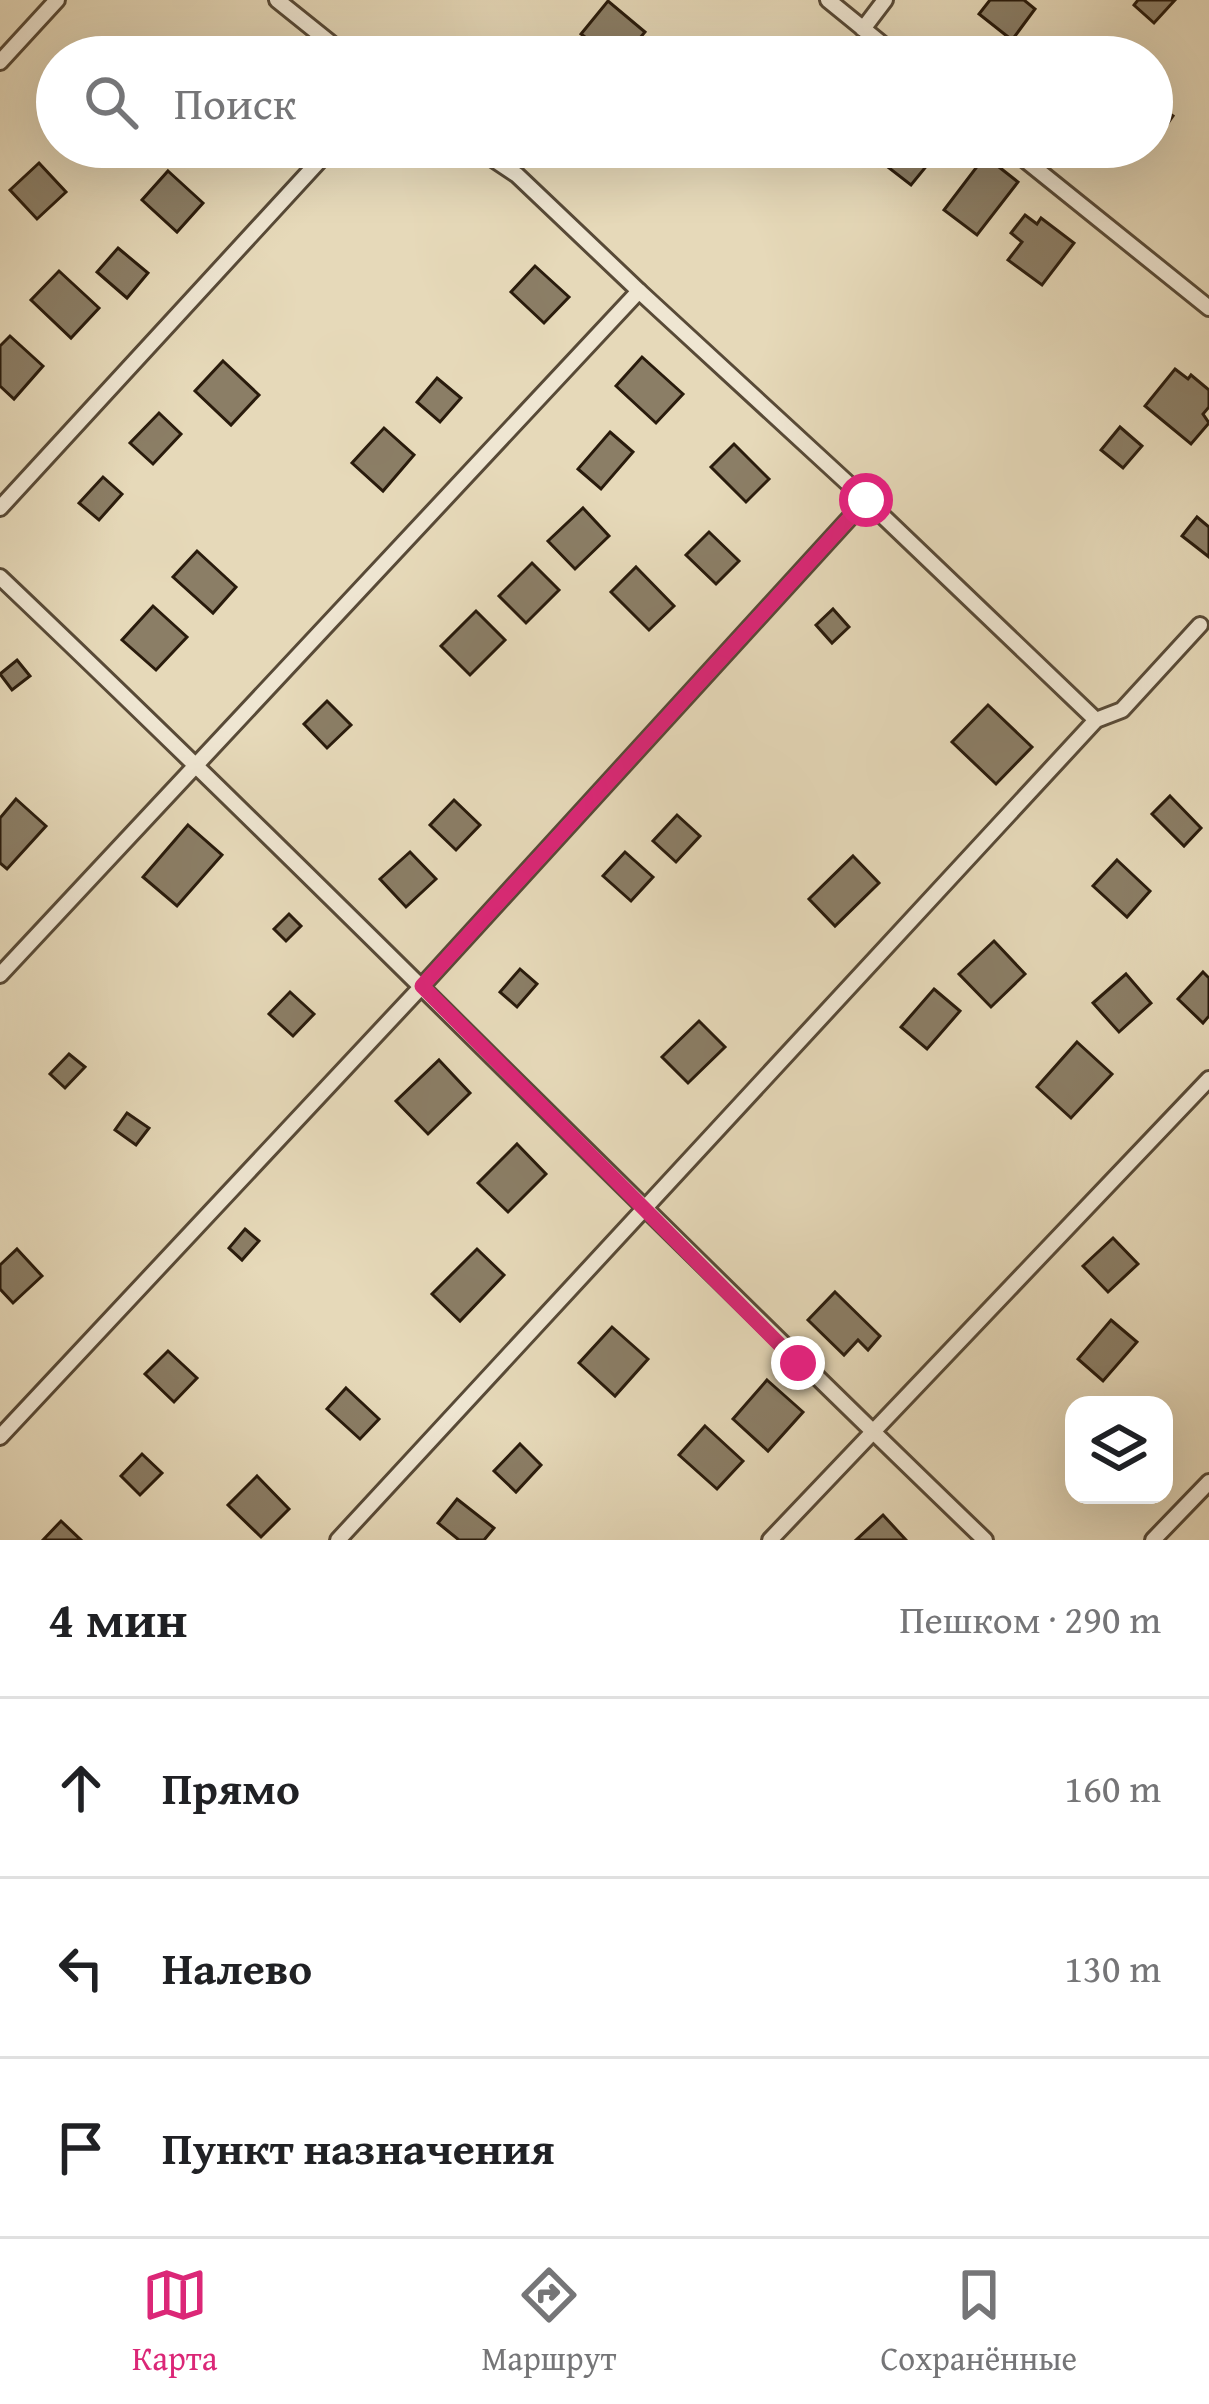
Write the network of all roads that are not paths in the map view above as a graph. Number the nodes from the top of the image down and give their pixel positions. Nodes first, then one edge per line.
1 (57, 0) edge
2 (277, 0) edge
3 (827, 0) edge
4 (885, 0) edge
5 (863, 29) junction
6 (321, 36) edge
7 (872, 36) edge
8 (0, 62) edge
9 (313, 168) edge
10 (506, 168) edge
11 (1036, 168) edge
12 (639, 291) junction
13 (1209, 308) edge
14 (866, 500) junction
15 (0, 508) edge
16 (0, 577) edge
17 (1199, 625) dead end
18 (1096, 720) junction
19 (198, 765) junction
20 (0, 975) edge
21 (422, 986) junction
22 (1209, 1079) edge
23 (644, 1210) junction
24 (873, 1432) junction
25 (0, 1437) edge
26 (1209, 1482) edge
27 (338, 1540) edge
28 (770, 1540) edge
29 (985, 1540) edge
30 (1153, 1540) edge

1 - 8 lane
2 - 6 lane
3 - 5 lane
4 - 5 lane
5 - 7 lane
9 - 15 lane
10 - 12 lane
11 - 13 lane
12 - 14 lane
12 - 19 lane
14 - 18 lane
14 - 21 lane
16 - 19 lane
17 - 18 lane
18 - 23 lane
19 - 20 lane
19 - 21 lane
21 - 23 lane
21 - 25 lane
22 - 24 lane
23 - 24 lane
23 - 27 lane
24 - 28 lane
24 - 29 lane
26 - 30 lane

